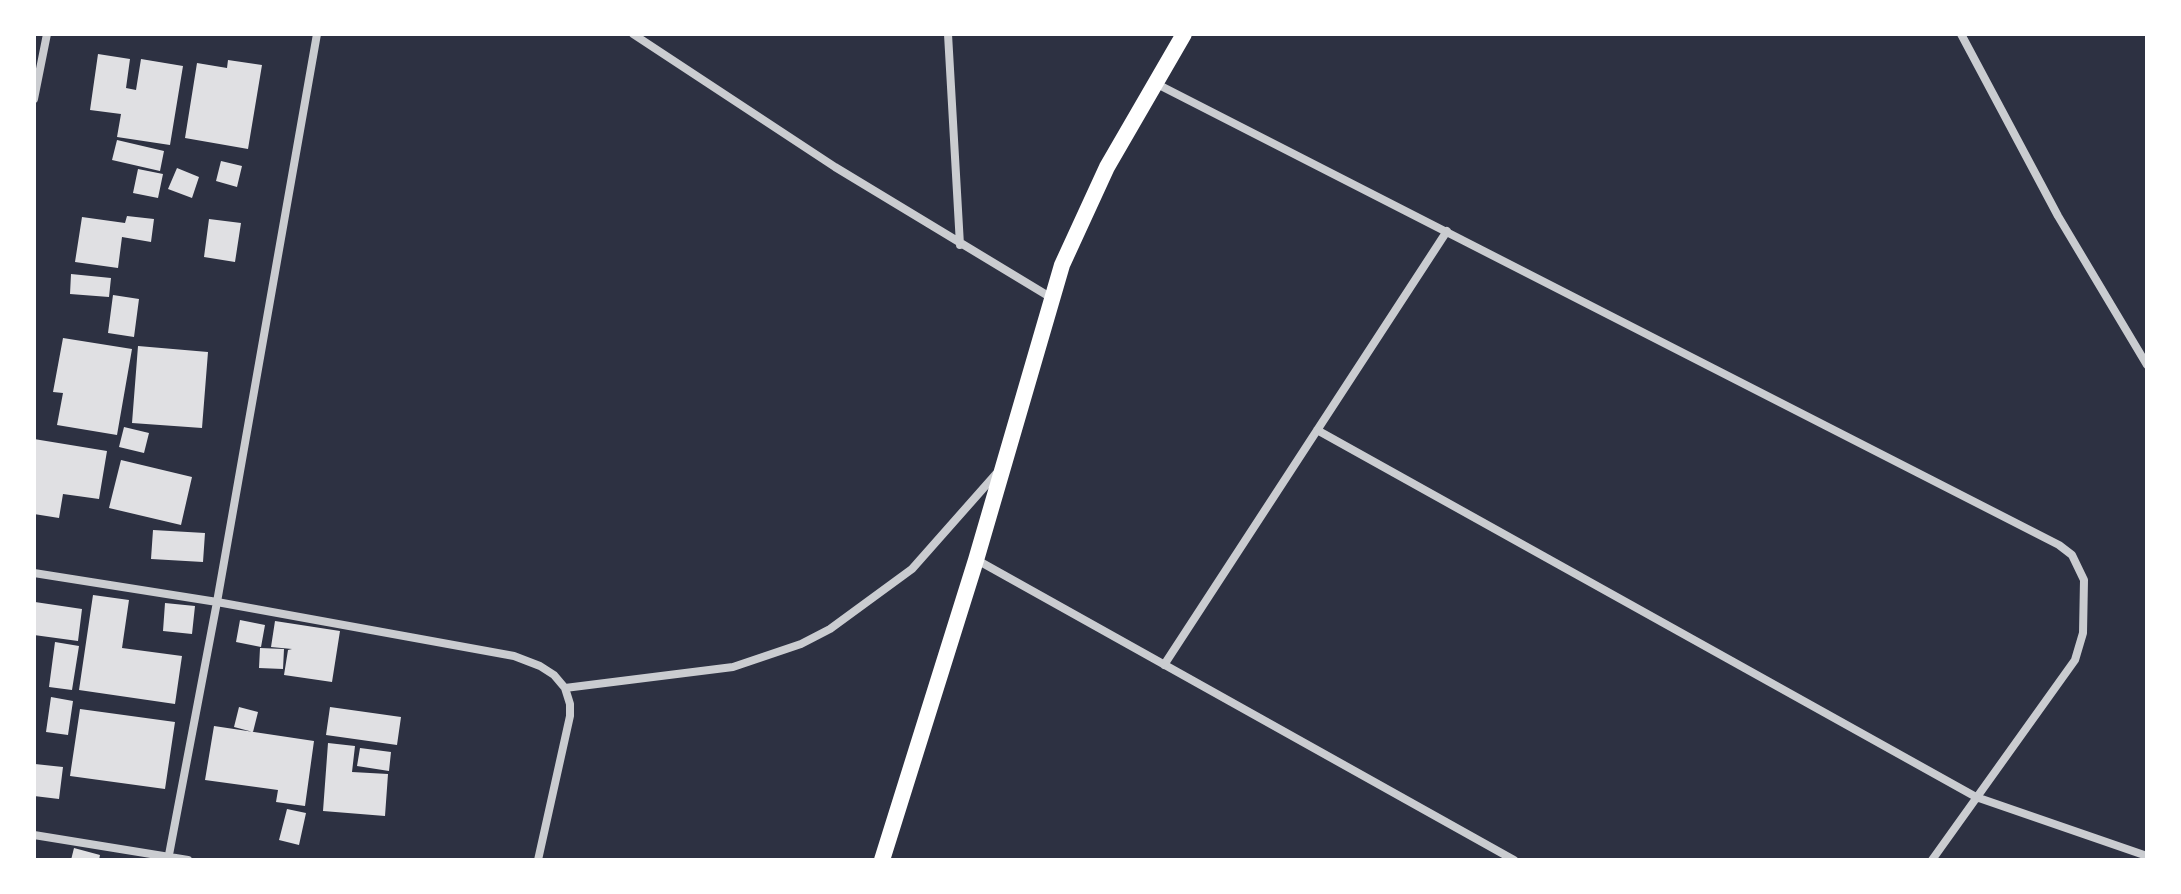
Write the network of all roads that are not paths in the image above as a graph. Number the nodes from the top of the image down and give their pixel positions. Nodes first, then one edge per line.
1 (47, 34) edge
2 (317, 34) edge
3 (633, 34) edge
4 (948, 34) edge
5 (1184, 34) edge
6 (1961, 34) edge
7 (37, 70) edge
8 (1155, 83) junction
9 (34, 99) edge
10 (1447, 231) junction
11 (960, 245) junction
12 (1050, 297) junction
13 (2147, 365) edge
14 (1317, 430) junction
15 (1003, 467) junction
16 (976, 560) junction
17 (34, 573) edge
18 (217, 602) junction
19 (1164, 665) junction
20 (565, 688) junction
21 (1976, 797) junction
22 (34, 835) edge
23 (2147, 856) edge
24 (169, 858) edge
25 (188, 860) edge
26 (538, 860) edge
27 (882, 860) edge
28 (1514, 860) edge
29 (1932, 860) edge

1 - 7 street
2 - 18 street
3 - 11 street
4 - 11 street
5 - 8 main road
6 - 13 street
7 - 9 street
8 - 10 street
8 - 12 main road
10 - 14 street
10 - 21 street
11 - 12 street
12 - 15 main road
14 - 19 street
14 - 21 street
15 - 16 main road
15 - 20 street
16 - 19 street
16 - 27 main road
17 - 18 street
18 - 20 street
18 - 24 street
19 - 28 street
20 - 26 street
21 - 23 street
21 - 29 street
22 - 24 street
24 - 25 street

